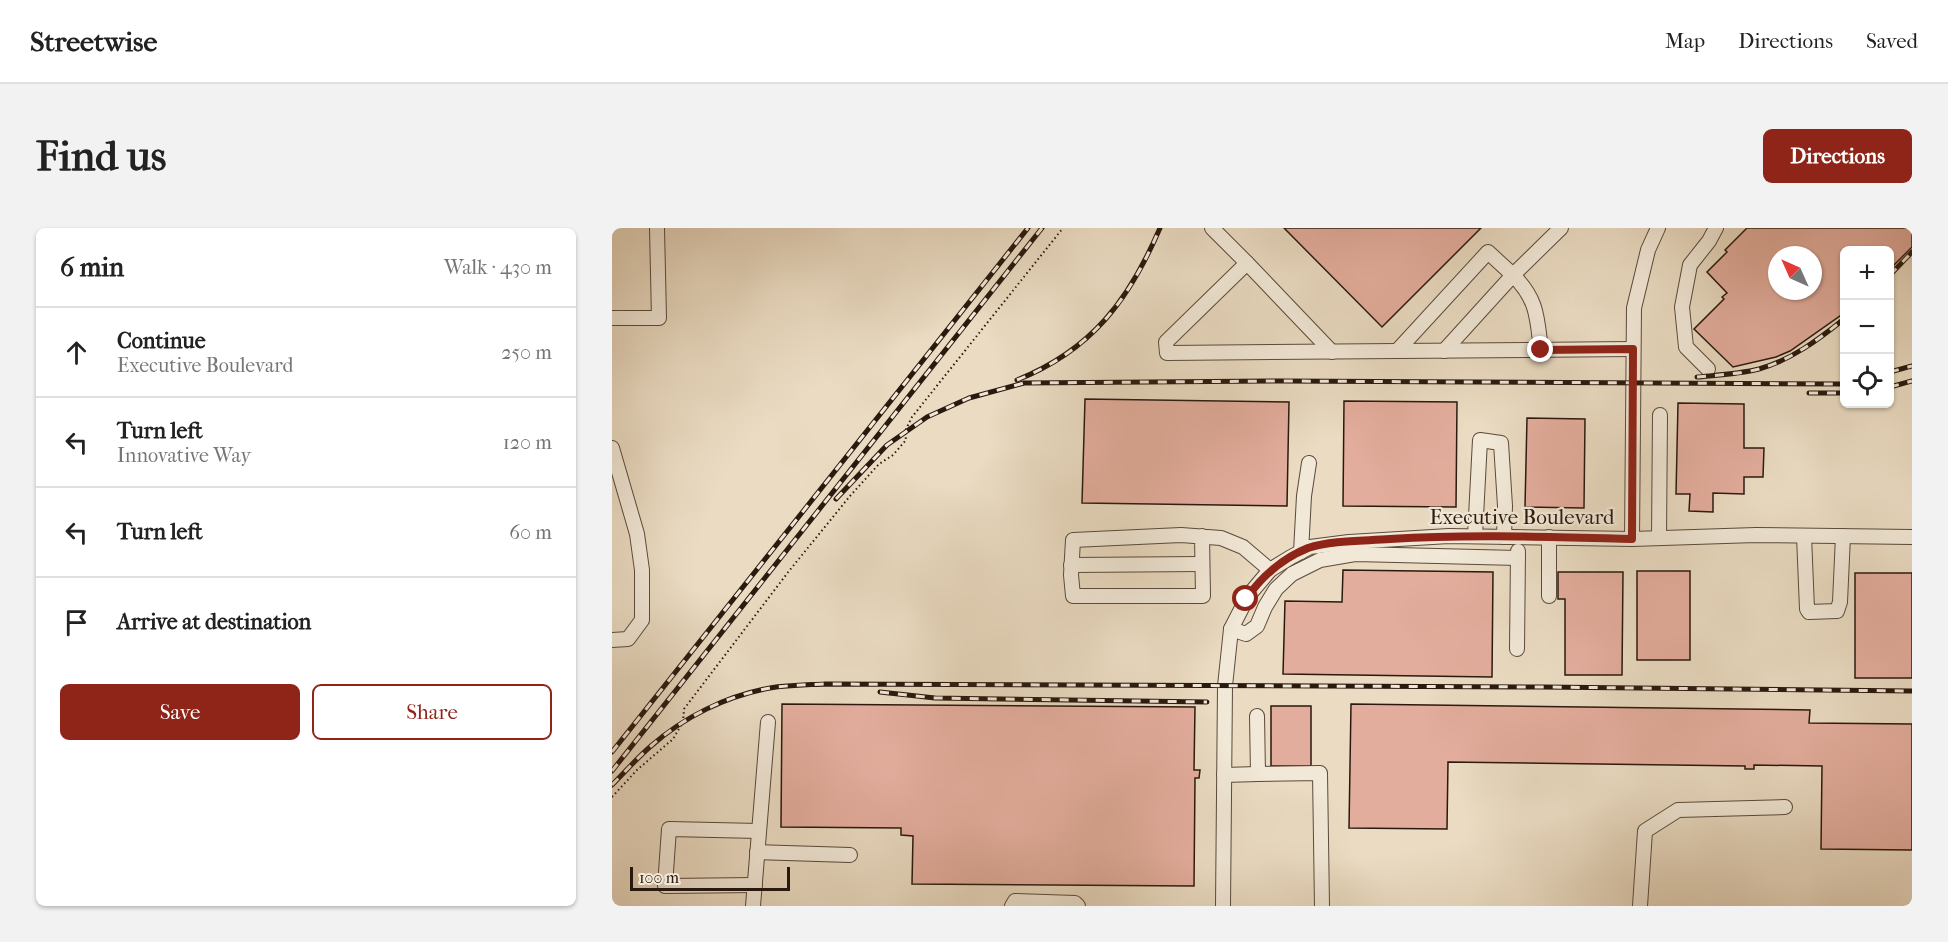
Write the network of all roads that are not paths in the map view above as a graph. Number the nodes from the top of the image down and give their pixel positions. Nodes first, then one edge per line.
1 (657, 228) edge
2 (1212, 228) edge
3 (1561, 228) edge
4 (1658, 228) edge
5 (1716, 228) edge
6 (1247, 263) junction
7 (1514, 275) junction
8 (612, 318) edge
9 (1633, 349) junction
10 (1541, 350) junction
11 (1397, 351) junction
12 (1444, 351) junction
13 (1332, 352) junction
14 (1707, 369) dead end
15 (1660, 415) dead end
16 (612, 448) edge
17 (1309, 463) dead end
18 (1202, 536) junction
19 (1459, 536) junction
20 (1475, 536) junction
21 (1804, 536) junction
22 (1843, 536) junction
23 (1504, 537) junction
24 (1518, 537) junction
25 (1550, 537) junction
26 (1912, 537) edge
27 (1659, 538) junction
28 (1632, 539) junction
29 (1301, 552) junction
30 (1318, 553) junction
31 (1457, 556) junction
32 (1518, 558) junction
33 (1202, 564) junction
34 (1071, 565) junction
35 (1270, 570) junction
36 (1248, 596) junction
37 (1549, 596) dead end
38 (1265, 607) junction
39 (1231, 629) junction
40 (612, 640) edge
41 (1517, 649) dead end
42 (1257, 716) dead end
43 (768, 722) dead end
44 (1258, 774) junction
45 (1224, 775) junction
46 (1785, 807) dead end
47 (759, 831) junction
48 (758, 852) junction
49 (850, 855) dead end
50 (755, 885) junction
51 (753, 906) edge
52 (1012, 906) edge
53 (1078, 906) edge
54 (1223, 906) edge
55 (1322, 906) edge
56 (1640, 906) edge

1 - 8 street
2 - 6 street
3 - 7 street
4 - 9 street
5 - 14 street
6 - 13 street
6 - 13 street
7 - 10 street
7 - 11 street
7 - 12 street
9 - 10 street
9 - 28 street
10 - 12 street
11 - 12 street
11 - 13 street
15 - 27 street
16 - 40 street
17 - 29 street
18 - 33 street
18 - 34 street
18 - 35 street
19 - 20 street, Executive Boulevard
19 - 30 street, Executive Boulevard
19 - 31 street
20 - 23 street, Executive Boulevard
20 - 23 street
21 - 22 street, Executive Boulevard
21 - 22 street
21 - 27 street, Executive Boulevard
22 - 26 street, Executive Boulevard
23 - 24 street, Executive Boulevard
24 - 25 street, Executive Boulevard
24 - 32 street
25 - 28 street, Executive Boulevard
25 - 37 street
27 - 28 street, Executive Boulevard
29 - 30 street, Executive Boulevard
29 - 35 street, Executive Boulevard
30 - 31 street
30 - 38 street
31 - 32 street
32 - 41 street
33 - 34 street
33 - 34 street
35 - 36 street, Executive Boulevard
36 - 38 street
36 - 39 street, Executive Boulevard
38 - 39 street
39 - 45 street, Executive Boulevard
42 - 44 street
43 - 47 street
44 - 45 street
44 - 55 street
45 - 54 street, Executive Boulevard
46 - 56 street
47 - 48 street
47 - 50 street
48 - 49 street
48 - 50 street
50 - 51 street
52 - 53 street

